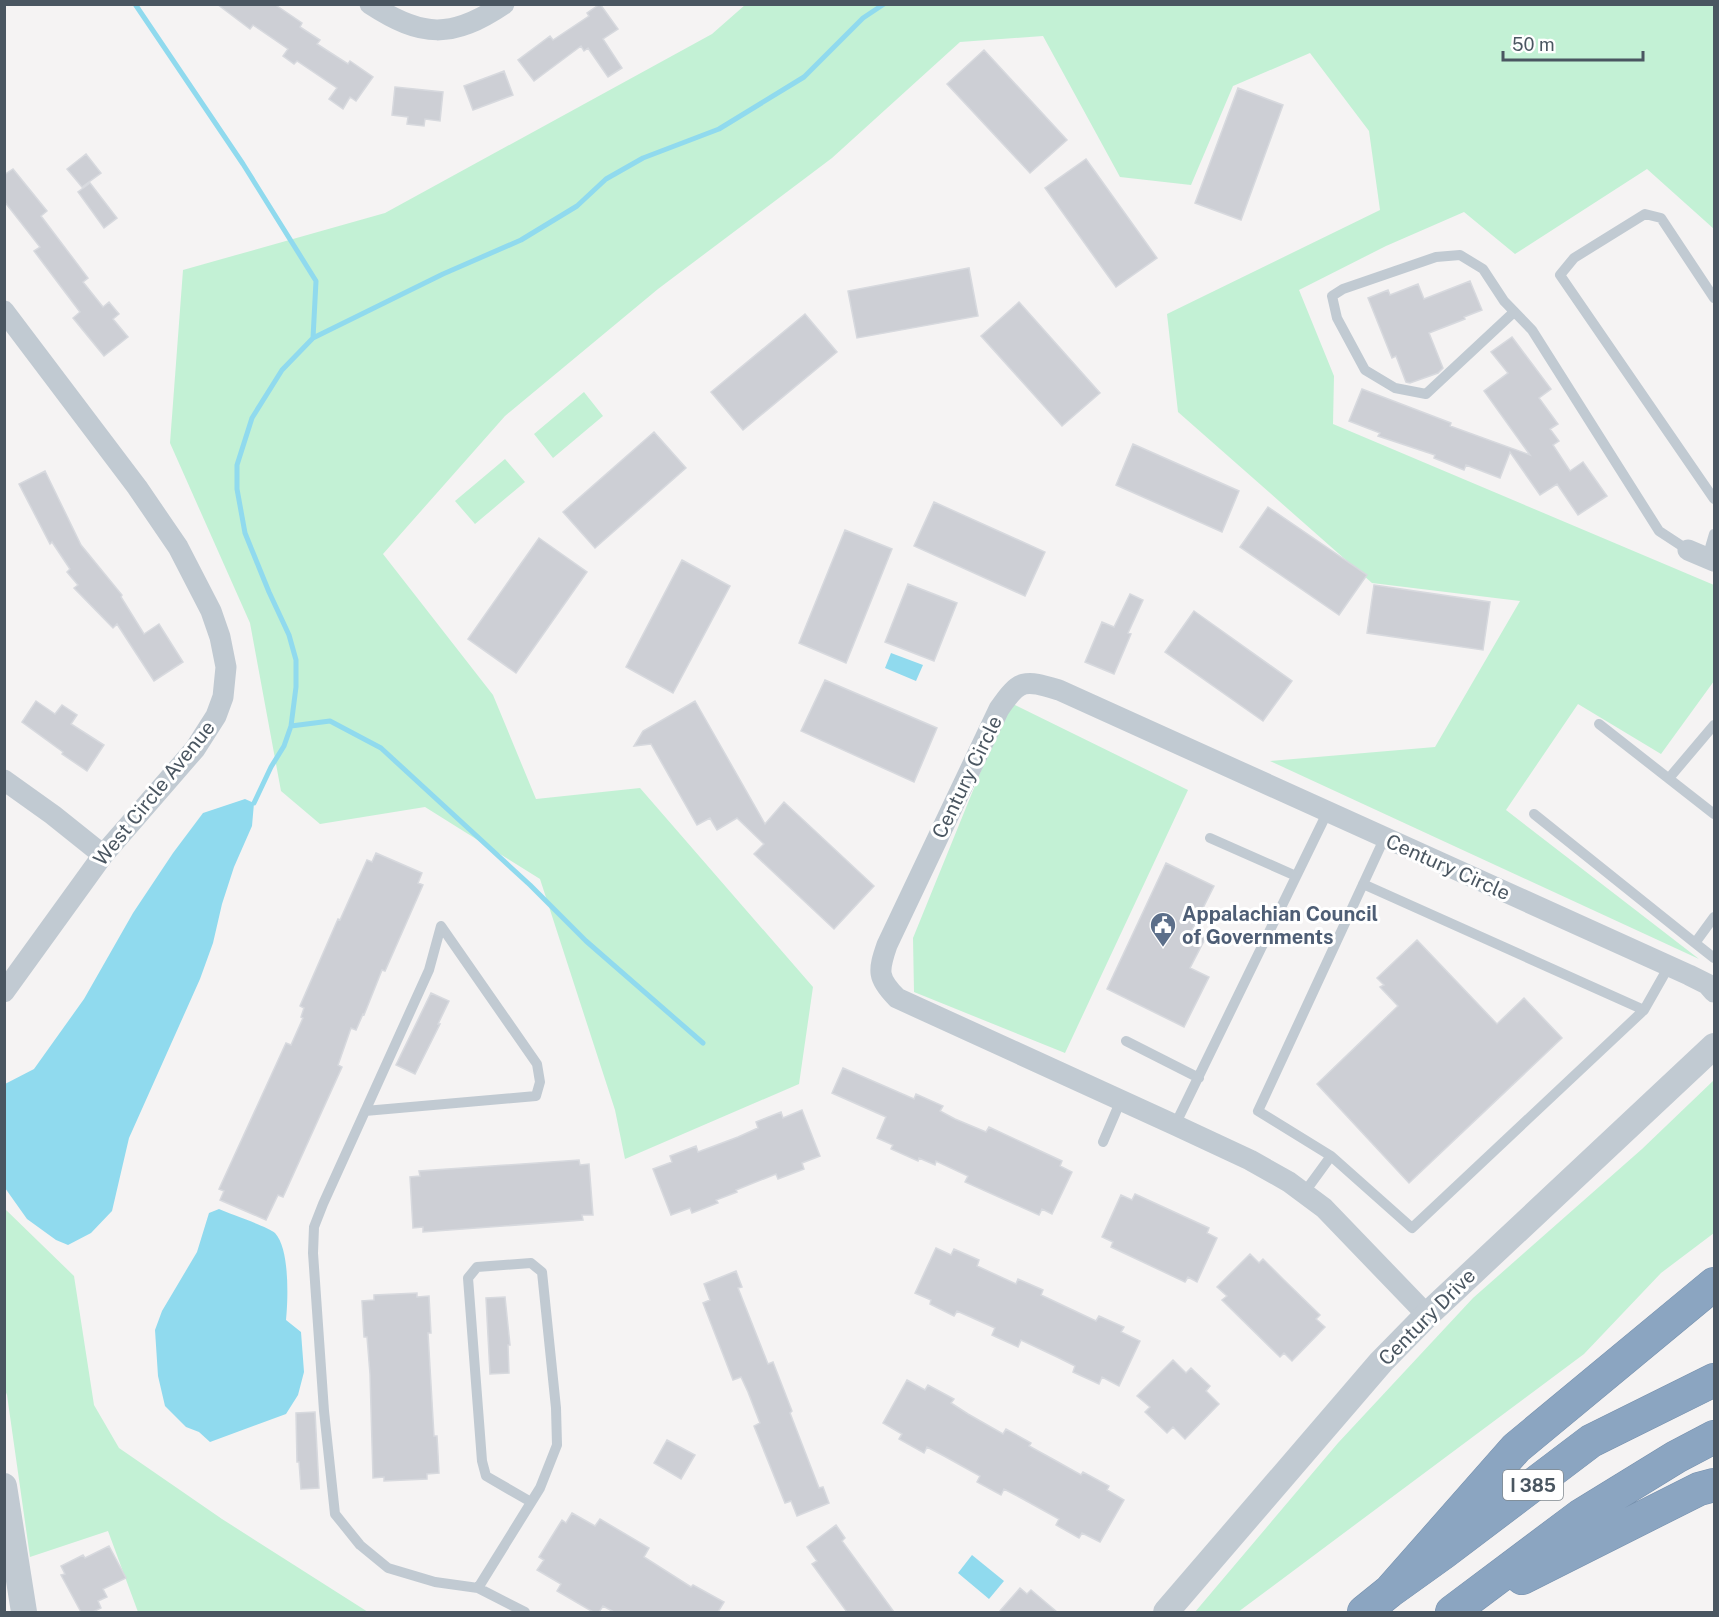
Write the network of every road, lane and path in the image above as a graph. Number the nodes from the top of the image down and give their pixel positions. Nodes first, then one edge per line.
1 (370, 4) edge
2 (504, 4) edge
3 (1714, 298) edge
4 (4, 311) edge
5 (1514, 312) junction
6 (1714, 499) edge
7 (1714, 534) edge
8 (1703, 556) edge
9 (1599, 724) dead end
10 (1714, 725) edge
11 (1670, 777) junction
12 (4, 780) edge
13 (1327, 813) junction
14 (1534, 814) dead end
15 (1714, 814) edge
16 (1210, 838) dead end
17 (1384, 839) junction
18 (103, 855) junction
19 (1296, 876) junction
20 (1363, 884) junction
21 (1714, 917) edge
22 (1695, 943) junction
23 (1714, 958) edge
24 (1669, 966) junction
25 (4, 992) edge
26 (1714, 992) edge
27 (1644, 1010) junction
28 (1126, 1041) dead end
29 (1714, 1046) edge
30 (1199, 1077) junction
31 (1121, 1100) junction
32 (365, 1110) junction
33 (1175, 1125) junction
34 (1103, 1142) dead end
35 (1331, 1156) junction
36 (1304, 1193) junction
37 (1714, 1284) edge
38 (1427, 1315) junction
39 (1714, 1380) edge
40 (1714, 1437) edge
41 (1714, 1485) edge
42 (4, 1486) edge
43 (531, 1502) junction
44 (478, 1588) junction
45 (1390, 1591) junction
46 (24, 1612) edge
47 (525, 1612) edge
48 (1166, 1612) edge
49 (1364, 1612) edge
50 (1453, 1612) edge

1 - 2 street
3 - 6 lane
4 - 18 street, West Circle Avenue
5 - 5 lane
5 - 8 lane
7 - 8 lane
9 - 11 lane
10 - 11 lane
11 - 15 lane
12 - 18 street
13 - 17 street, Century Circle
13 - 19 lane
13 - 31 street, Century Circle
14 - 22 lane
16 - 19 lane
17 - 20 lane
17 - 24 street, Century Circle
18 - 25 street, West Circle Avenue
19 - 30 lane
20 - 27 lane
20 - 35 lane
21 - 22 lane
22 - 23 lane
24 - 26 street, Century Circle
24 - 27 lane
27 - 35 lane
28 - 30 lane
29 - 38 street, Century Drive
30 - 33 lane
31 - 33 street, Century Circle
31 - 34 lane
32 - 32 lane
32 - 44 lane
33 - 36 street, Century Circle
35 - 36 lane
36 - 38 street, Century Circle
37 - 45 highway
38 - 48 street, Century Drive
39 - 45 highway, I 385
40 - 50 highway, I 385
41 - 50 highway
42 - 46 street
43 - 43 lane
43 - 44 lane
44 - 47 lane
45 - 49 highway, I 385

